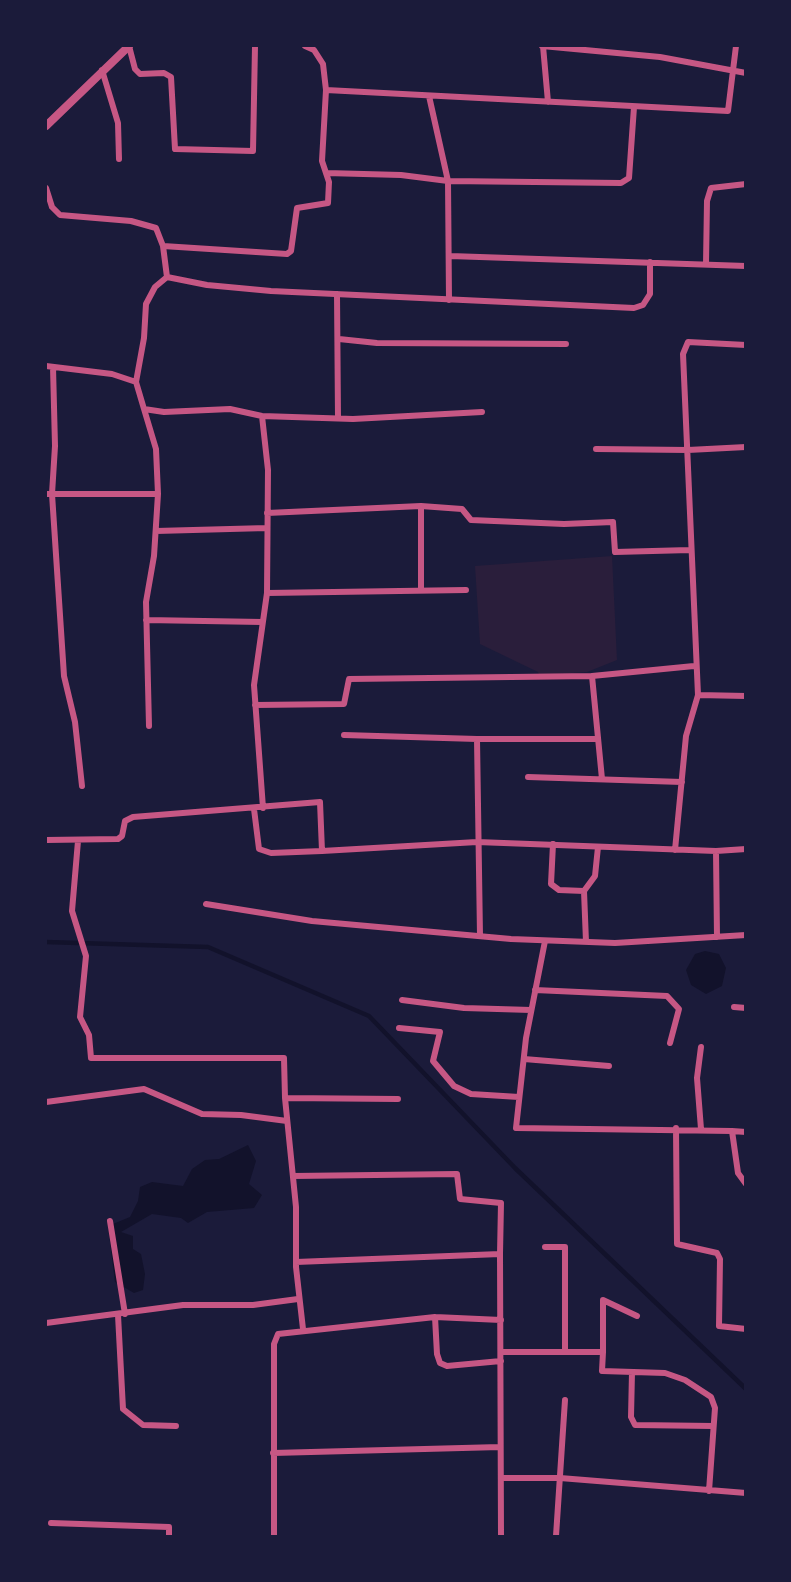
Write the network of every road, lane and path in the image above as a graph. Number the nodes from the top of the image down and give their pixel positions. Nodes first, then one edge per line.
1 (129, 46) edge
2 (255, 46) edge
3 (305, 46) edge
4 (543, 46) edge
5 (736, 46) edge
6 (102, 70) junction
7 (734, 71) junction
8 (746, 73) edge
9 (326, 90) junction
10 (429, 96) junction
11 (548, 102) junction
12 (634, 107) junction
13 (46, 126) edge
14 (120, 159) dead end
15 (326, 173) junction
16 (448, 181) junction
17 (746, 184) edge
18 (46, 188) edge
19 (163, 246) junction
20 (450, 256) junction
21 (650, 262) junction
22 (706, 264) junction
23 (746, 266) edge
24 (167, 277) junction
25 (337, 294) junction
26 (449, 300) junction
27 (339, 339) junction
28 (566, 344) dead end
29 (746, 345) edge
30 (49, 366) edge
31 (136, 382) junction
32 (144, 409) junction
33 (482, 412) dead end
34 (262, 416) junction
35 (338, 418) junction
36 (746, 447) edge
37 (596, 449) dead end
38 (688, 450) junction
39 (49, 494) edge
40 (158, 494) junction
41 (421, 506) junction
42 (267, 513) junction
43 (267, 528) junction
44 (156, 531) junction
45 (690, 550) junction
46 (421, 590) junction
47 (466, 590) dead end
48 (267, 593) junction
49 (146, 620) junction
50 (262, 622) junction
51 (694, 666) junction
52 (592, 676) junction
53 (698, 695) junction
54 (746, 696) edge
55 (255, 705) junction
56 (149, 726) dead end
57 (344, 736) dead end
58 (477, 739) junction
59 (598, 740) junction
60 (528, 777) dead end
61 (602, 779) junction
62 (682, 782) junction
63 (82, 786) dead end
64 (263, 808) junction
65 (254, 809) junction
66 (46, 840) edge
67 (78, 841) junction
68 (477, 842) junction
69 (553, 844) junction
70 (598, 847) junction
71 (746, 849) edge
72 (675, 850) junction
73 (322, 851) junction
74 (716, 851) junction
75 (584, 891) junction
76 (206, 904) dead end
77 (746, 935) edge
78 (480, 936) junction
79 (718, 937) junction
80 (545, 941) junction
81 (586, 942) junction
82 (536, 989) junction
83 (402, 1000) dead end
84 (734, 1007) dead end
85 (746, 1008) edge
86 (531, 1010) junction
87 (399, 1028) dead end
88 (670, 1043) dead end
89 (701, 1047) dead end
90 (524, 1059) junction
91 (609, 1066) dead end
92 (519, 1097) junction
93 (285, 1098) junction
94 (398, 1098) dead end
95 (46, 1102) edge
96 (287, 1121) junction
97 (676, 1128) junction
98 (701, 1129) junction
99 (732, 1130) junction
100 (746, 1132) edge
101 (293, 1176) junction
102 (746, 1184) edge
103 (110, 1221) dead end
104 (545, 1247) dead end
105 (500, 1254) junction
106 (296, 1262) junction
107 (298, 1299) junction
108 (122, 1315) junction
109 (638, 1316) dead end
110 (435, 1317) junction
111 (501, 1320) junction
112 (46, 1322) edge
113 (303, 1329) junction
114 (746, 1329) edge
115 (501, 1352) junction
116 (565, 1352) junction
117 (603, 1352) junction
118 (501, 1361) junction
119 (632, 1372) junction
120 (565, 1400) dead end
121 (176, 1426) dead end
122 (713, 1426) junction
123 (500, 1447) junction
124 (273, 1453) junction
125 (501, 1478) junction
126 (560, 1478) junction
127 (709, 1491) junction
128 (746, 1493) edge
129 (51, 1523) dead end
130 (169, 1536) edge
131 (274, 1536) edge
132 (501, 1536) edge
133 (556, 1536) edge

1 - 2 street
1 - 6 street
3 - 9 street
4 - 7 street
4 - 11 street
5 - 7 street
6 - 13 street
6 - 14 street
7 - 8 street
7 - 12 street
9 - 10 street
9 - 15 street
10 - 11 street
10 - 16 street
11 - 12 street
12 - 16 street
15 - 16 street
15 - 19 street
16 - 20 street
17 - 22 street
18 - 19 street
19 - 24 street
20 - 21 street
20 - 26 street
21 - 22 street
21 - 26 street
22 - 23 street
24 - 25 street
24 - 31 street
25 - 26 street
25 - 27 street
27 - 28 street
27 - 35 street
29 - 38 street
30 - 31 street
30 - 39 street
31 - 32 street
32 - 34 street
32 - 40 street
33 - 35 street
34 - 35 street
34 - 42 street
36 - 38 street
37 - 38 street
38 - 45 street
39 - 40 street
39 - 63 street
40 - 44 street
41 - 42 street
41 - 45 street
41 - 46 street
42 - 43 street
43 - 44 street
43 - 48 street
44 - 49 street
45 - 51 street
46 - 47 street
46 - 48 street
48 - 50 street
49 - 50 street
49 - 56 street
50 - 55 street
51 - 52 street
51 - 53 street
52 - 55 street
52 - 59 street
53 - 54 street
53 - 62 street
55 - 64 street
57 - 58 street
58 - 59 street
58 - 68 street
59 - 61 street
60 - 61 street
61 - 62 street
62 - 72 street
64 - 65 street
64 - 73 street
65 - 67 street
65 - 73 street
66 - 67 street
67 - 93 street
68 - 69 street
68 - 73 street
68 - 78 street
69 - 70 street
69 - 75 street
70 - 72 street
70 - 75 street
71 - 74 street
72 - 74 street
74 - 79 street
75 - 81 street
76 - 78 street
77 - 79 street
78 - 80 street
79 - 81 street
80 - 81 street
80 - 82 street
82 - 86 street
82 - 88 street
83 - 86 street
84 - 85 street
86 - 90 street
87 - 92 street
89 - 98 street
90 - 91 street
90 - 92 street
92 - 97 street
93 - 94 street
93 - 96 street
95 - 96 street
96 - 101 street
97 - 98 street
97 - 114 street
98 - 99 street
99 - 100 street
99 - 102 street
101 - 105 street
101 - 106 street
103 - 108 street
104 - 116 street
105 - 106 street
105 - 111 street
106 - 107 street
107 - 108 street
107 - 113 street
108 - 112 street
108 - 121 street
109 - 117 street
110 - 111 street
110 - 113 street
110 - 118 street
111 - 115 street
113 - 124 street
115 - 116 street
115 - 118 street
116 - 117 street
117 - 119 street
118 - 123 street
119 - 122 street
119 - 122 street
120 - 126 street
122 - 127 street
123 - 124 street
123 - 125 street
124 - 131 street
125 - 126 street
125 - 132 street
126 - 127 street
126 - 133 street
127 - 128 street
129 - 130 street

